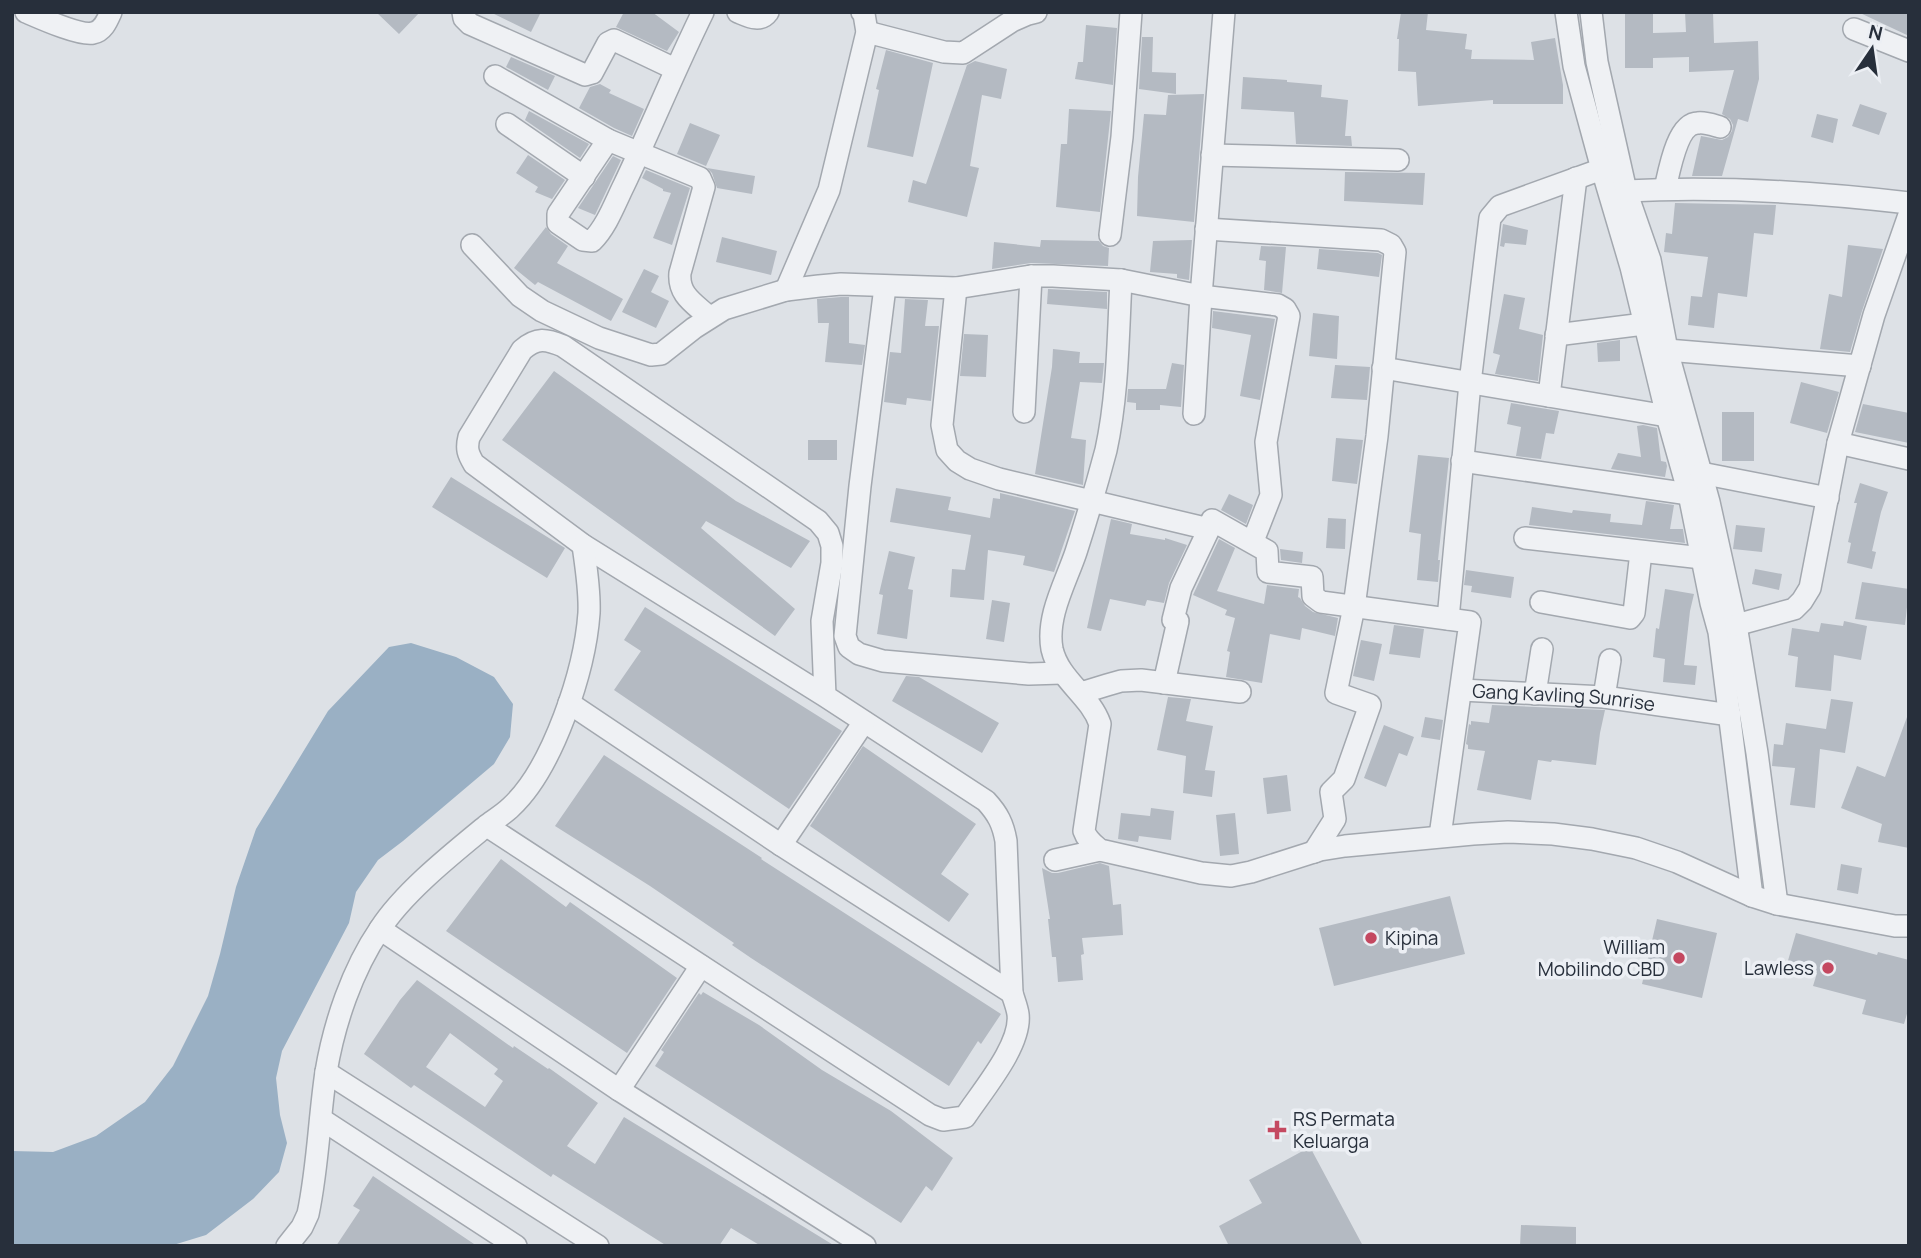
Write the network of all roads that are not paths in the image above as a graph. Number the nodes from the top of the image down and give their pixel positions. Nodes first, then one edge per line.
1 (26, 12) edge
2 (111, 12) edge
3 (463, 12) edge
4 (737, 12) edge
5 (768, 12) edge
6 (1036, 12) edge
7 (1131, 12) edge
8 (1224, 12) edge
9 (1566, 12) edge
10 (1591, 12) edge
11 (697, 14) edge
12 (1005, 17) edge
13 (864, 22) edge
14 (1854, 29) dead end
15 (1909, 51) edge
16 (676, 69) junction
17 (495, 76) dead end
18 (507, 124) dead end
19 (1720, 127) dead end
20 (608, 140) junction
21 (640, 152) junction
22 (1212, 155) junction
23 (1398, 160) dead end
24 (584, 177) junction
25 (1576, 178) junction
26 (1613, 179) junction
27 (1665, 189) junction
28 (1909, 203) edge
29 (1909, 215) edge
30 (1206, 229) junction
31 (1110, 235) dead end
32 (472, 245) dead end
33 (1640, 263) junction
34 (1031, 276) junction
35 (1121, 280) junction
36 (885, 287) junction
37 (956, 288) junction
38 (786, 290) junction
39 (1200, 296) junction
40 (709, 317) junction
41 (1644, 324) junction
42 (1556, 335) junction
43 (1667, 350) junction
44 (1860, 366) junction
45 (1383, 368) junction
46 (1470, 383) junction
47 (1549, 396) junction
48 (1024, 412) dead end
49 (1194, 414) dead end
50 (1667, 416) junction
51 (1838, 443) junction
52 (1909, 459) edge
53 (1462, 461) junction
54 (1701, 473) junction
55 (1689, 494) junction
56 (1828, 498) junction
57 (1092, 501) junction
58 (1209, 529) junction
59 (1525, 538) dead end
60 (1253, 541) junction
61 (583, 545) junction
62 (1641, 552) junction
63 (1711, 556) junction
64 (1541, 602) dead end
65 (1354, 607) junction
66 (1448, 619) junction
67 (1736, 625) junction
68 (1542, 649) dead end
69 (1610, 660) dead end
70 (1062, 673) junction
71 (1164, 683) junction
72 (1461, 690) junction
73 (1240, 692) dead end
74 (1081, 693) junction
75 (1535, 694) junction
76 (825, 696) junction
77 (1604, 697) junction
78 (569, 703) junction
79 (1731, 715) junction
80 (864, 722) junction
81 (487, 826) junction
82 (1440, 836) junction
83 (781, 845) junction
84 (1100, 850) junction
85 (1314, 852) junction
86 (1055, 860) dead end
87 (1752, 896) junction
88 (1777, 904) junction
89 (1909, 926) edge
90 (380, 929) junction
91 (701, 965) junction
92 (1012, 993) junction
93 (326, 1072) junction
94 (619, 1090) junction
95 (321, 1119) junction
96 (287, 1246) edge
97 (516, 1246) edge
98 (598, 1246) edge
99 (865, 1246) edge

1 - 2 street
3 - 16 street
4 - 5 street
6 - 12 street
7 - 31 street
8 - 22 street
9 - 26 street
10 - 26 street
11 - 16 street
12 - 13 street
13 - 38 street
14 - 15 street
16 - 21 street
17 - 20 street
18 - 24 street
19 - 27 street
20 - 21 street
20 - 24 street
21 - 24 street
21 - 40 street
22 - 23 street
22 - 30 street
25 - 26 street
25 - 42 street
25 - 46 street
26 - 27 street
26 - 33 street
27 - 28 street
29 - 44 street
30 - 39 street
30 - 45 street
32 - 40 street
33 - 41 street
33 - 43 street
34 - 35 street
34 - 37 street
34 - 48 street
35 - 39 street
35 - 57 street
36 - 37 street
36 - 38 street
36 - 70 street
37 - 57 street
38 - 40 street
39 - 49 street
39 - 60 street
41 - 42 street
41 - 50 street
42 - 47 street
43 - 44 street
43 - 54 street
44 - 51 street
45 - 46 street
45 - 65 street
46 - 47 street
46 - 53 street
47 - 50 street
50 - 55 street
51 - 52 street
51 - 56 street
53 - 55 street
53 - 66 street
54 - 56 street
54 - 63 street
55 - 63 street
56 - 67 street
57 - 58 street
57 - 70 street
58 - 60 street
58 - 71 street
59 - 62 street
60 - 65 street
61 - 76 street
61 - 76 street
61 - 78 street
62 - 63 street
62 - 64 street
63 - 67 street
63 - 79 street
65 - 66 street
65 - 85 street
66 - 72 street
67 - 88 street
68 - 75 street
69 - 77 street
70 - 74 street
71 - 73 street
71 - 74 street
72 - 75 street, Gang Kavling Sunrise
72 - 82 street, Gang Kavling Sunrise
74 - 84 street
75 - 77 street, Gang Kavling Sunrise
76 - 80 street
77 - 79 street, Gang Kavling Sunrise
78 - 81 street
78 - 83 street
79 - 87 street
80 - 83 street
80 - 92 street
81 - 90 street
81 - 91 street
82 - 85 street
82 - 87 street
83 - 92 street
84 - 85 street
84 - 86 street
87 - 88 street
88 - 89 street
90 - 93 street
90 - 94 street
91 - 92 street
91 - 94 street
93 - 95 street
93 - 98 street
94 - 99 street
95 - 96 street
95 - 97 street

